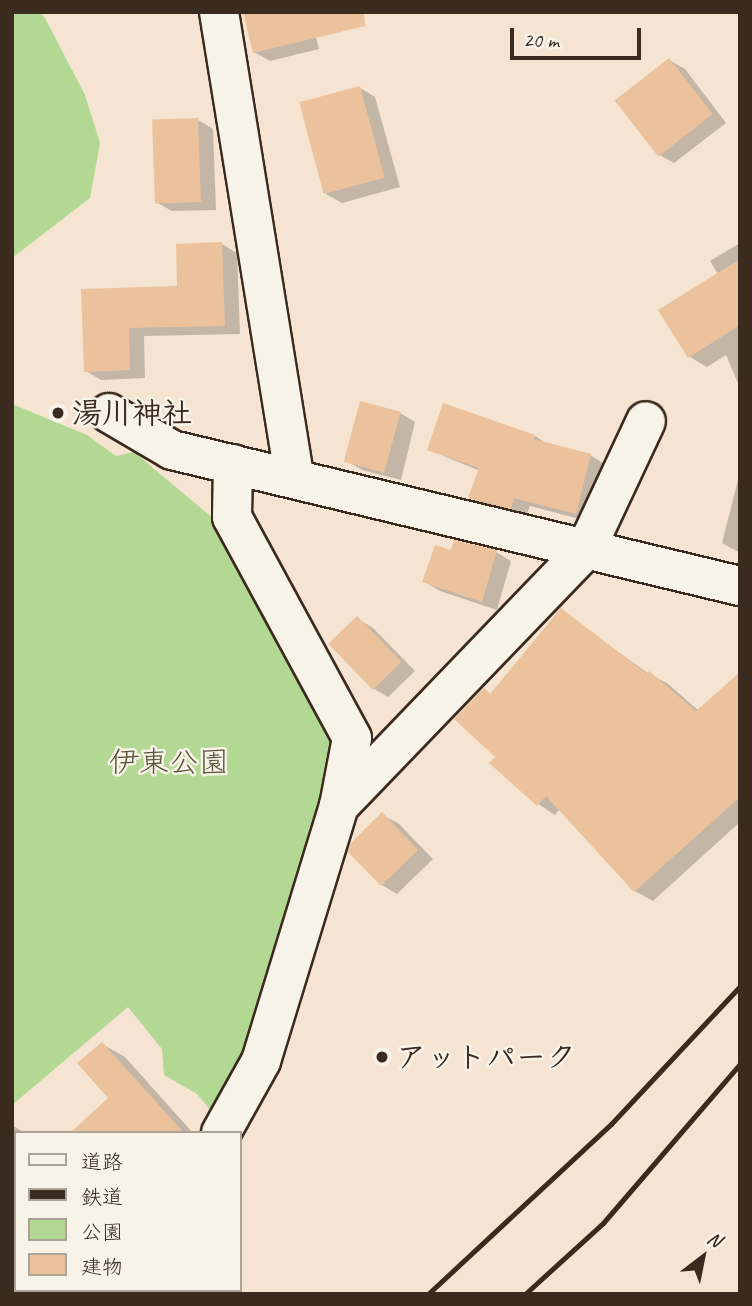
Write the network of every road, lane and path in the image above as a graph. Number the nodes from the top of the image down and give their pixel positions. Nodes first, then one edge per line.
1 (219, 12) edge
2 (109, 412) dead end
3 (646, 421) dead end
4 (233, 464) junction
5 (294, 477) junction
6 (586, 549) junction
7 (740, 586) edge
8 (339, 806) junction
9 (222, 1131) edge

1 - 5 street
2 - 4 street
3 - 6 street
4 - 5 street
4 - 8 street
5 - 6 street
6 - 7 street
6 - 8 street
8 - 9 street

